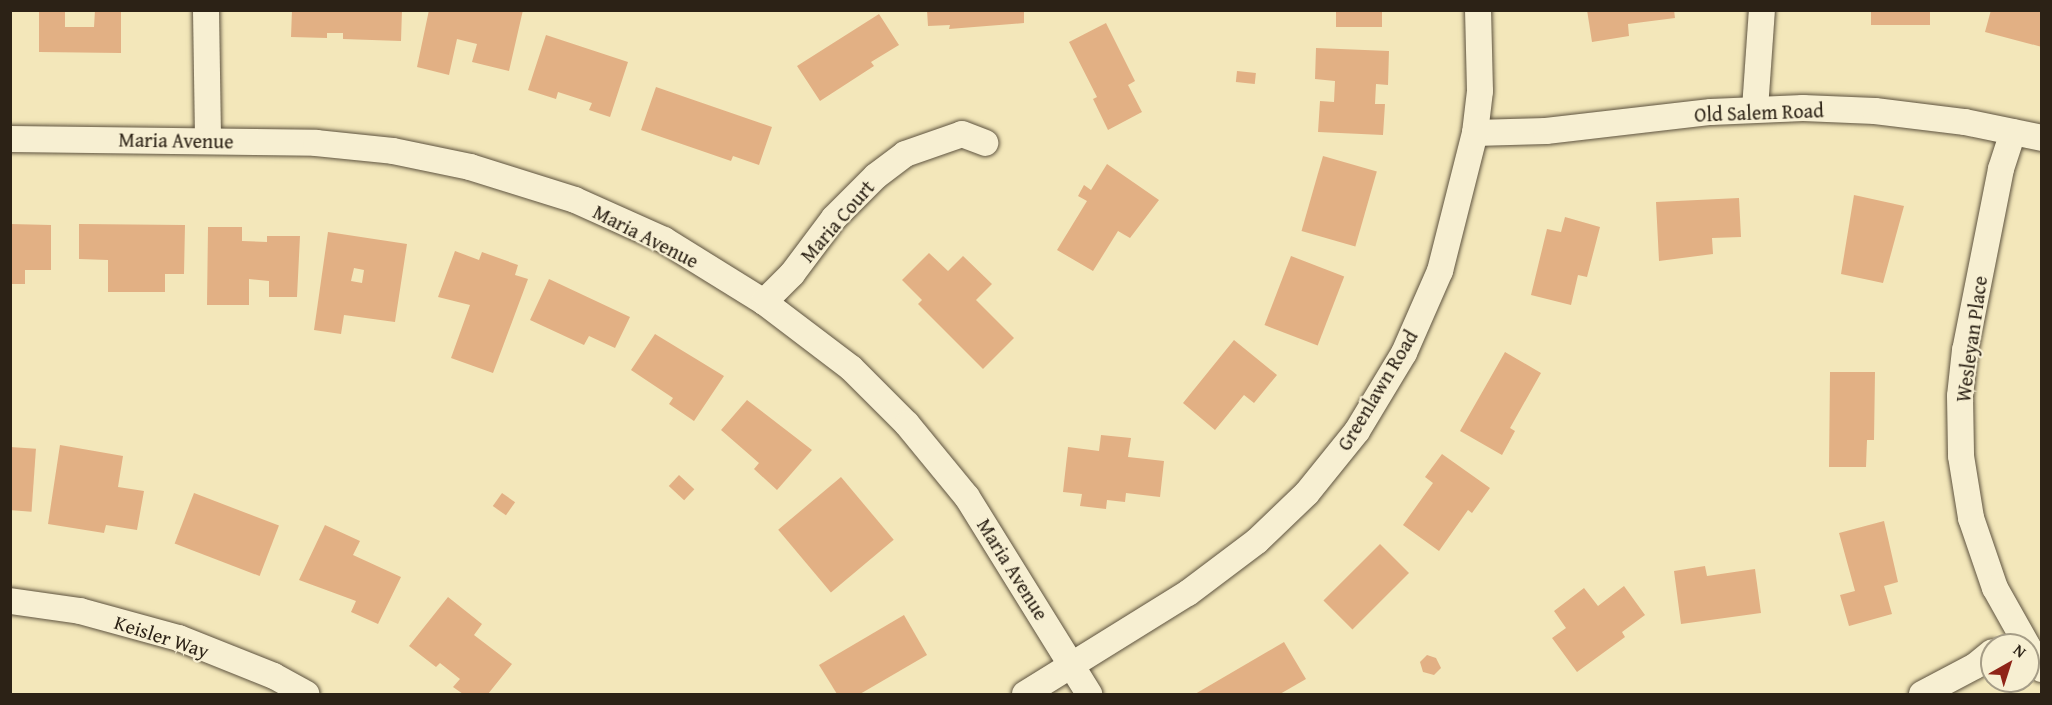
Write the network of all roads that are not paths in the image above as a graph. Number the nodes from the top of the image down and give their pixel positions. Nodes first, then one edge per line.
1 (206, 10) edge
2 (1478, 10) edge
3 (1762, 10) edge
4 (1755, 109) junction
5 (2013, 132) junction
6 (1475, 133) junction
7 (2042, 138) edge
8 (10, 139) edge
9 (208, 140) junction
10 (986, 142) dead end
11 (764, 302) junction
12 (10, 601) edge
13 (2014, 633) edge
14 (1980, 662) edge
15 (1072, 666) junction
16 (306, 694) edge
17 (1025, 694) edge
18 (1089, 694) edge
19 (1922, 694) edge

1 - 9 street
2 - 6 street, Greenlawn Road
3 - 4 street
4 - 5 street, Old Salem Road
4 - 6 street, Old Salem Road
5 - 7 street, Old Salem Road
5 - 13 street, Wesleyan Place
6 - 15 street, Greenlawn Road
8 - 9 street, Maria Avenue
9 - 11 street, Maria Avenue
10 - 11 street, Maria Court
11 - 15 street, Maria Avenue
12 - 16 street, Keisler Way
14 - 19 street
15 - 17 street, Greenlawn Road
15 - 18 street, Maria Avenue

